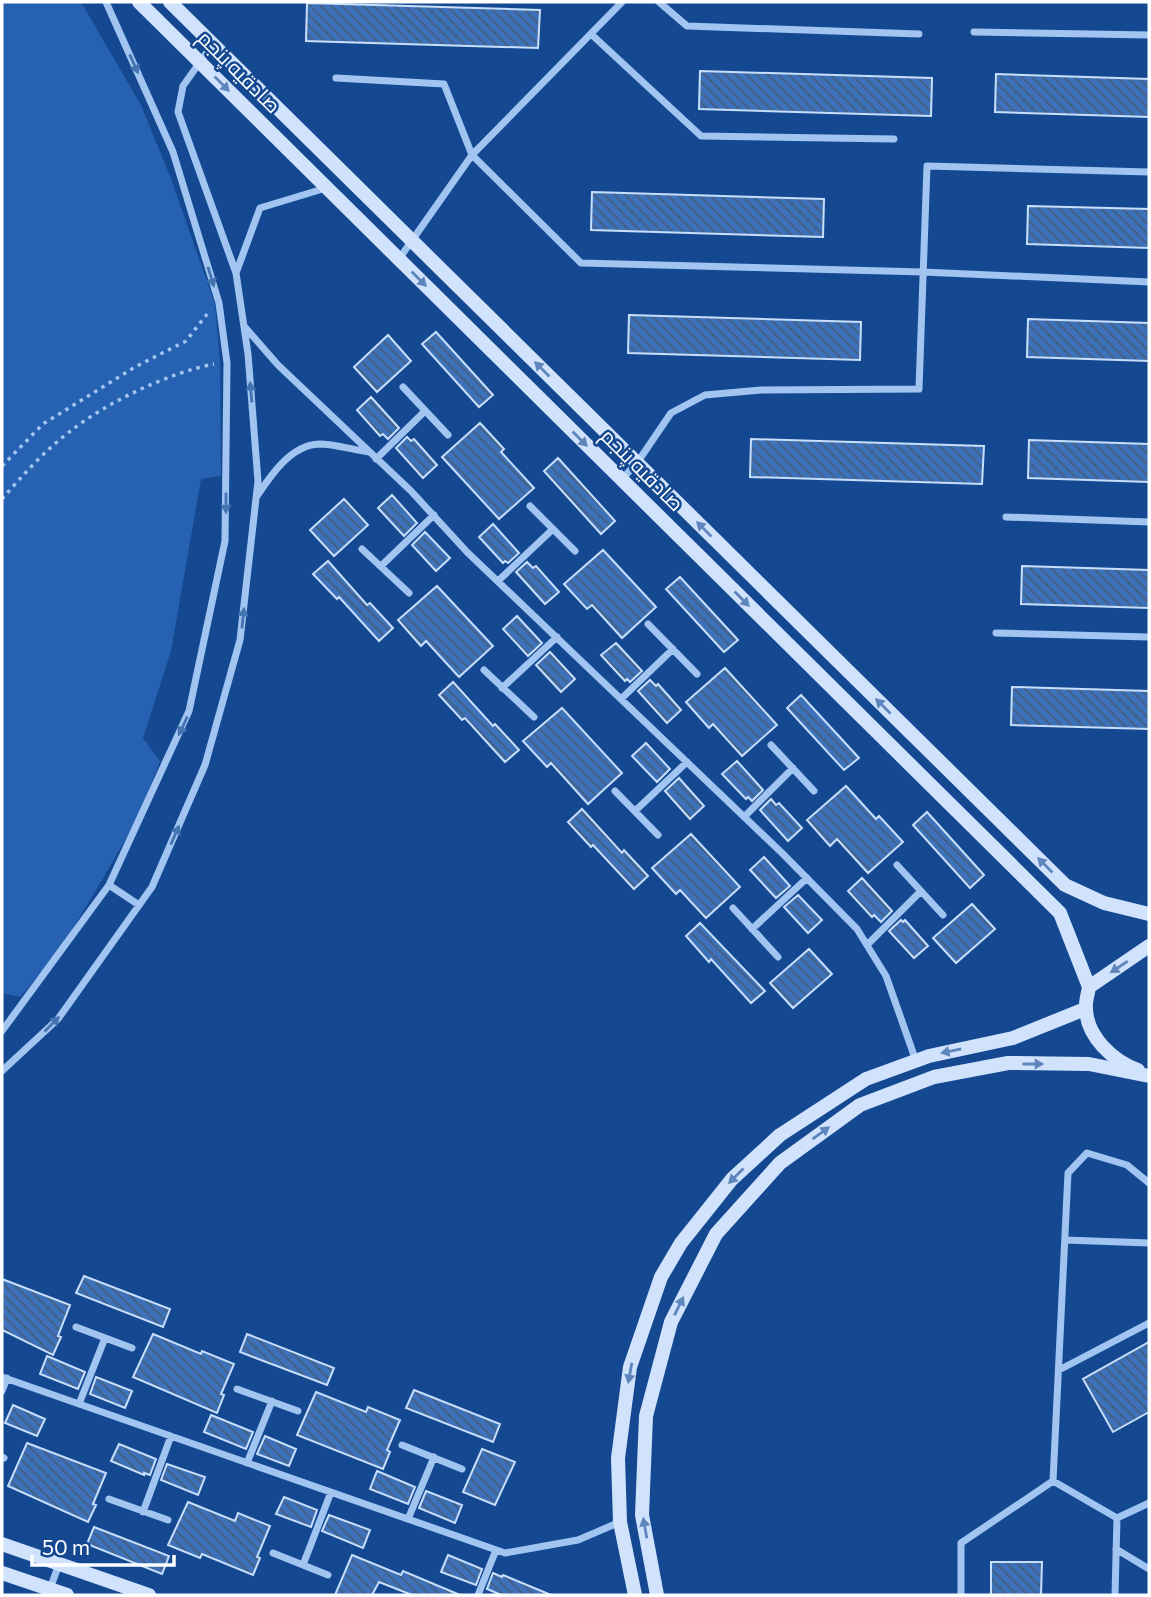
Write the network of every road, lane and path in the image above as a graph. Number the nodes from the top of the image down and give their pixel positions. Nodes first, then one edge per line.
1 (106, 2) edge
2 (139, 2) edge
3 (170, 2) edge
4 (622, 2) edge
5 (659, 2) edge
6 (974, 32) dead end
7 (591, 34) junction
8 (919, 34) dead end
9 (1149, 35) edge
10 (213, 44) junction
11 (200, 63) junction
12 (336, 78) dead end
13 (894, 139) dead end
14 (472, 155) junction
15 (1149, 173) edge
16 (327, 188) junction
17 (412, 241) junction
18 (399, 259) junction
19 (923, 272) junction
20 (236, 273) junction
21 (1149, 282) edge
22 (219, 303) junction
23 (244, 326) junction
24 (227, 363) junction
25 (403, 387) dead end
26 (425, 411) junction
27 (448, 435) dead end
28 (369, 453) junction
29 (376, 459) junction
30 (637, 463) junction
31 (2, 466) edge
32 (622, 480) junction
33 (256, 496) junction
34 (2, 499) edge
35 (530, 506) dead end
36 (433, 515) junction
37 (1006, 517) dead end
38 (1149, 522) edge
39 (553, 529) junction
40 (362, 549) dead end
41 (575, 551) dead end
42 (381, 566) junction
43 (498, 581) junction
44 (409, 593) dead end
45 (648, 624) dead end
46 (996, 633) dead end
47 (557, 637) junction
48 (1149, 638) edge
49 (673, 649) junction
50 (484, 670) dead end
51 (697, 674) dead end
52 (502, 688) junction
53 (621, 699) junction
54 (534, 717) dead end
55 (771, 745) dead end
56 (687, 762) junction
57 (793, 768) junction
58 (615, 790) dead end
59 (814, 791) dead end
60 (635, 811) junction
61 (744, 817) junction
62 (658, 835) dead end
63 (897, 865) dead end
64 (807, 878) junction
65 (109, 885) junction
66 (1065, 885) junction
67 (921, 891) junction
68 (1049, 902) junction
69 (139, 905) junction
70 (733, 908) dead end
71 (1149, 914) edge
72 (943, 915) dead end
73 (752, 929) junction
74 (867, 945) junction
75 (1149, 946) edge
76 (778, 957) dead end
77 (1089, 987) junction
78 (1085, 1009) junction
79 (2, 1031) edge
80 (1002, 1041) junction
81 (916, 1061) junction
82 (1008, 1063) junction
83 (2, 1071) edge
84 (1149, 1075) edge
85 (1149, 1183) edge
86 (1065, 1240) junction
87 (681, 1243) junction
88 (1149, 1243) edge
89 (701, 1259) junction
90 (1149, 1323) edge
91 (76, 1327) dead end
92 (105, 1338) junction
93 (132, 1349) dead end
94 (1059, 1370) junction
95 (4, 1377) edge
96 (237, 1389) dead end
97 (2, 1391) edge
98 (272, 1401) junction
99 (79, 1404) junction
100 (298, 1411) dead end
101 (171, 1436) junction
102 (402, 1445) dead end
103 (434, 1458) junction
104 (247, 1463) junction
105 (463, 1469) dead end
106 (1054, 1481) junction
107 (331, 1492) junction
108 (108, 1499) dead end
109 (1149, 1503) edge
110 (143, 1512) junction
111 (1117, 1518) junction
112 (168, 1520) dead end
113 (408, 1520) junction
114 (620, 1522) junction
115 (2, 1544) edge
116 (1116, 1549) junction
117 (496, 1550) junction
118 (273, 1553) dead end
119 (59, 1563) junction
120 (303, 1565) junction
121 (1149, 1569) edge
122 (2, 1573) edge
123 (328, 1575) dead end
124 (49, 1592) edge
125 (67, 1595) edge
126 (149, 1595) edge
127 (478, 1595) edge
128 (635, 1595) edge
129 (657, 1595) edge
130 (961, 1595) edge
131 (1115, 1595) edge

1 -> 22 street
2 - 11 street, صادقیه پنجم
3 - 10 street, صادقیه پنجم
4 - 7 street
5 - 8 street
6 - 9 street
7 - 13 street
7 - 14 street
10 - 11 street
10 - 17 street, صادقیه پنجم
11 -> 16 street, صادقیه پنجم
11 - 20 street
12 - 14 street
14 - 17 street
14 - 19 street
15 - 19 street
16 - 18 street, صادقیه پنجم
16 - 20 street
17 - 18 street
30 -> 17 street, صادقیه پنجم
18 -> 32 street, صادقیه پنجم
19 - 21 street
19 - 30 street
20 - 23 street
22 - 24 street
22 - 31 path
23 - 28 street
33 -> 23 street
24 - 34 path
24 -> 65 street
25 - 26 street
26 - 27 street
26 - 29 street
28 - 29 street
28 - 33 street
29 - 36 street
30 - 32 street
66 -> 30 street, صادقیه پنجم
32 -> 68 street, صادقیه پنجم
69 -> 33 street
35 - 39 street
36 - 42 street
36 - 43 street
37 - 38 street
39 - 41 street
39 - 43 street
40 - 42 street
42 - 44 street
43 - 47 street
45 - 49 street
46 - 48 street
47 - 52 street
47 - 53 street
49 - 51 street
49 - 53 street
50 - 52 street
52 - 54 street
53 - 56 street
55 - 57 street
56 - 60 street
56 - 61 street
57 - 59 street
57 - 61 street
58 - 60 street
60 - 62 street
61 - 64 street
63 - 67 street
64 - 73 street
64 - 74 street
65 - 69 street
65 - 79 street
66 - 68 street
66 - 71 street, صادقیه پنجم
67 - 72 street
67 - 74 street
68 - 77 street, صادقیه پنجم
83 -> 69 street
70 - 73 street
73 - 76 street
74 - 81 street
75 -> 77 street
77 - 78 street
78 - 80 street
78 - 84 street
80 -> 81 street
80 - 82 street
81 -> 87 street
82 -> 84 street
89 -> 82 street
85 - 86 street
86 - 88 street
86 - 94 street
87 - 89 street
87 -> 114 street
129 -> 89 street
90 - 94 street
91 - 92 street
92 - 93 street
92 - 99 street
94 - 106 street
95 - 97 street
95 - 99 street
96 - 98 street
98 - 100 street
98 - 104 street
99 - 101 street
101 - 104 street
101 - 110 street
102 - 103 street
103 - 105 street
103 - 113 street
104 - 107 street
106 - 111 street
106 - 130 street
107 - 113 street
107 - 120 street
108 - 110 street
109 - 111 street
110 - 112 street
111 - 116 street
113 - 117 street
114 - 117 street
114 - 128 street
115 - 119 street
116 - 121 street
116 - 131 street
117 - 127 street
118 - 120 street
119 - 124 street
119 - 126 street
120 - 123 street
122 - 124 street
124 - 125 street

